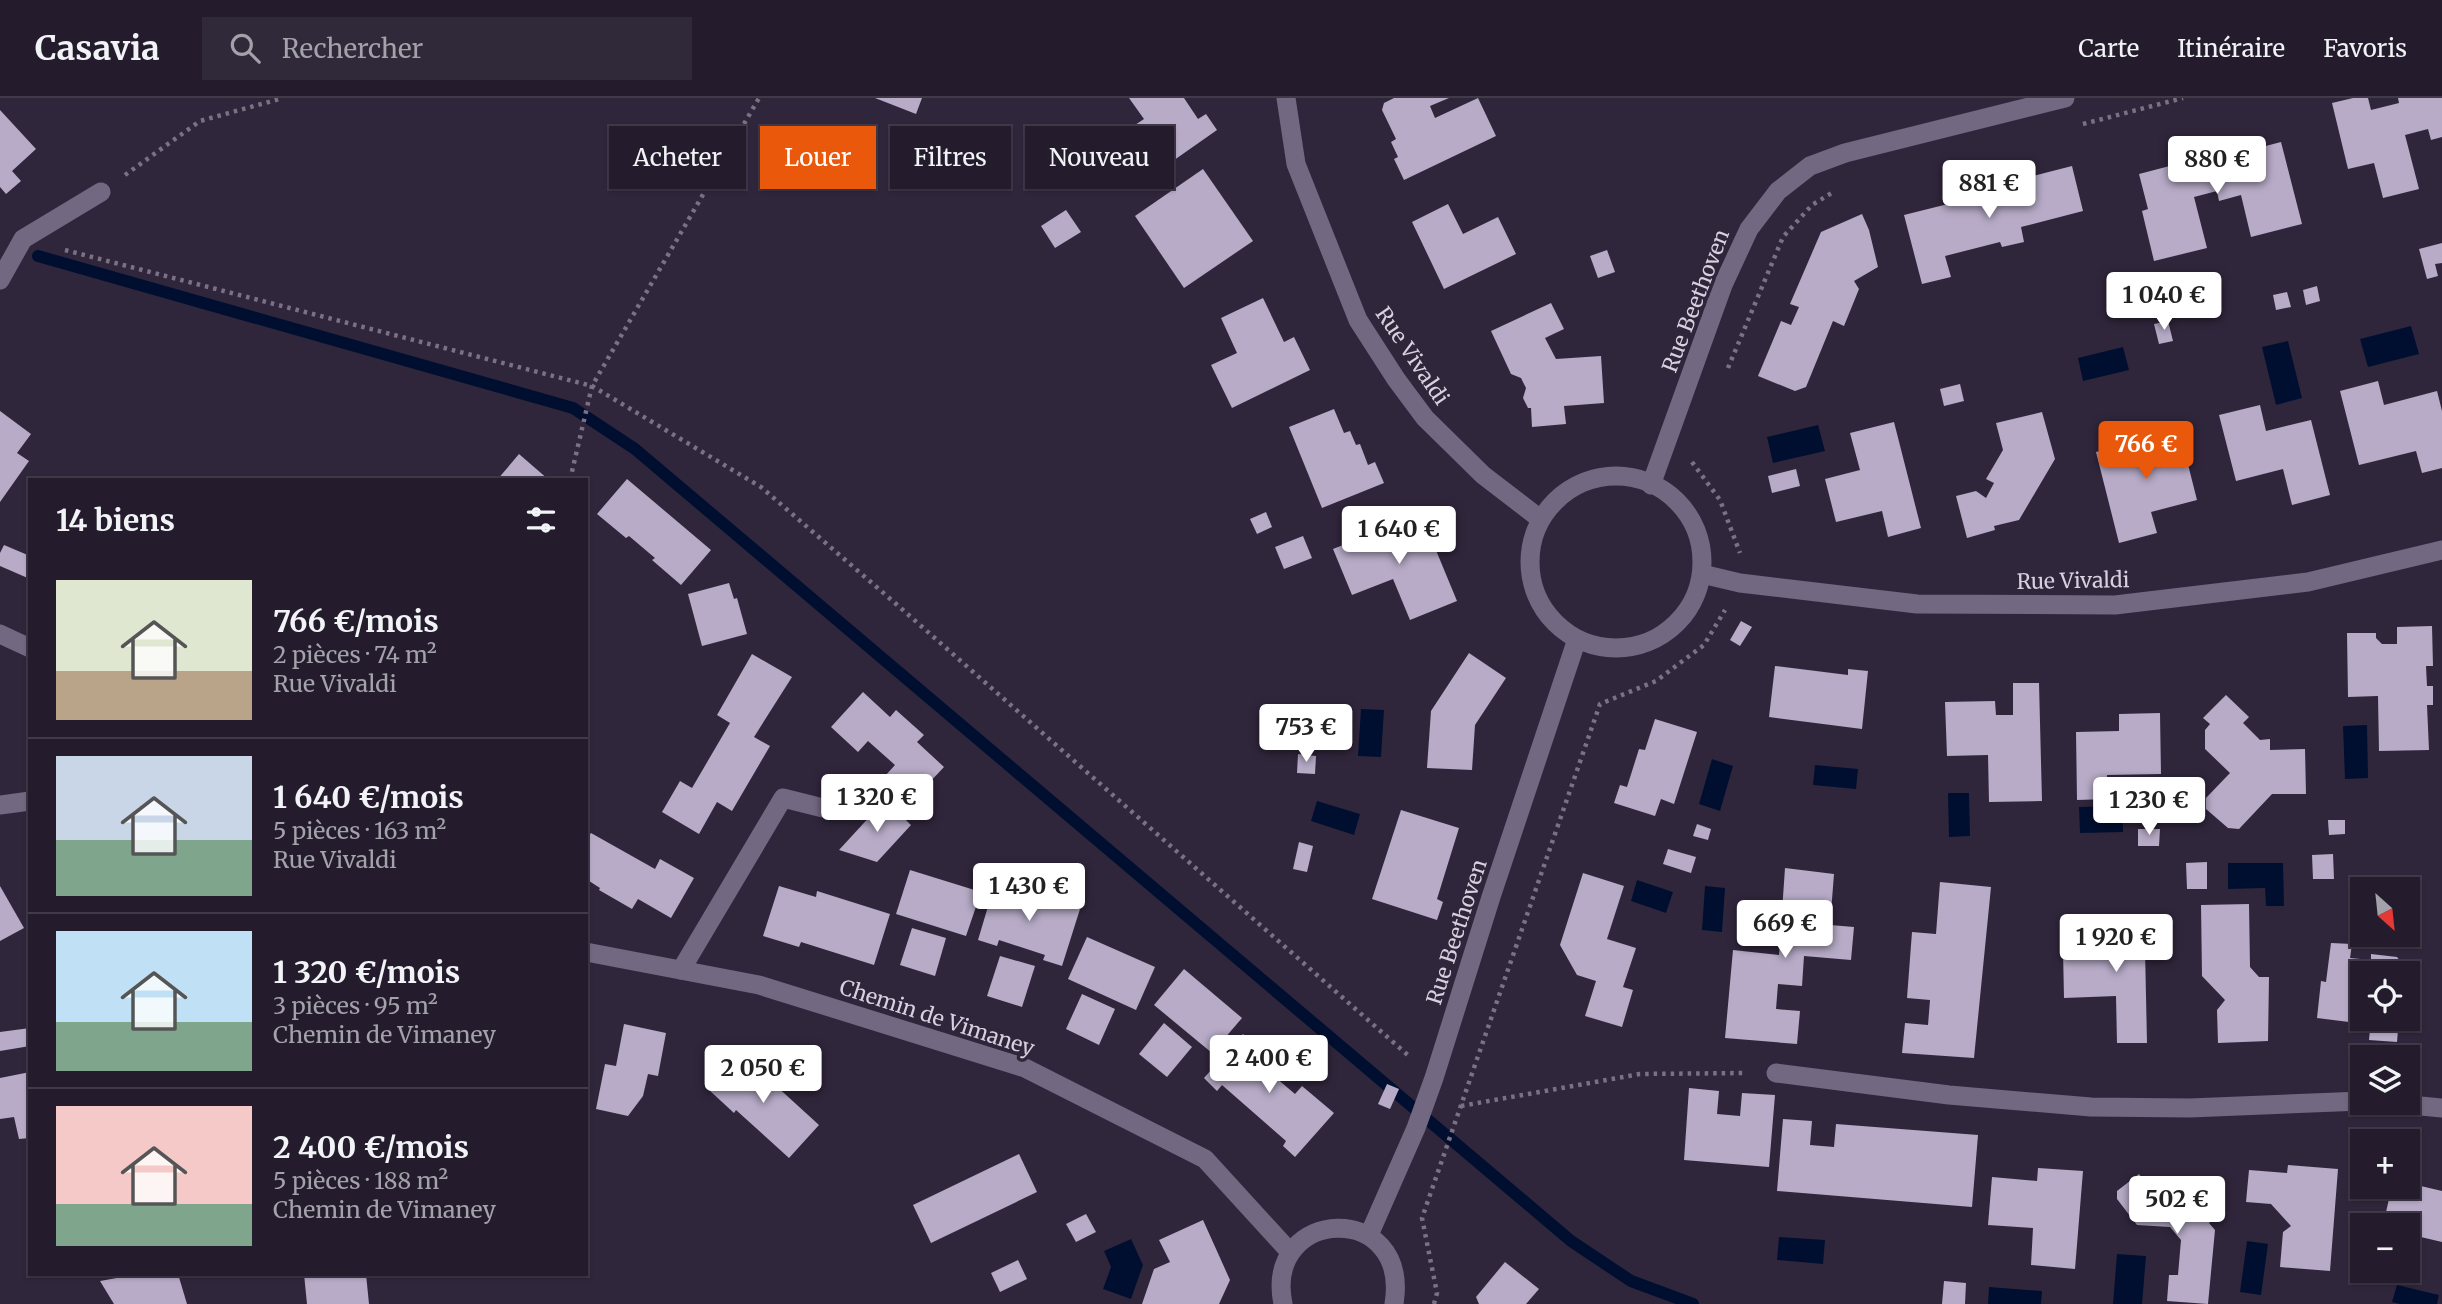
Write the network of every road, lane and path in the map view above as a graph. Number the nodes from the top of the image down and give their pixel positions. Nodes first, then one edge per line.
1 (283, 98) edge
2 (760, 98) edge
3 (1286, 98) edge
4 (2065, 98) edge
5 (2183, 98) edge
6 (2076, 125) dead end
7 (1839, 188) dead end
8 (101, 192) joint
9 (23, 239) junction
10 (0, 280) edge
11 (1726, 373) dead end
12 (592, 386) junction
13 (1689, 459) dead end
14 (570, 478) edge
15 (1651, 485) junction
16 (1539, 518) junction
17 (2442, 550) edge
18 (1702, 575) junction
19 (1740, 583) junction
20 (0, 634) edge
21 (1577, 639) junction
22 (28, 647) edge
23 (28, 801) edge
24 (0, 805) edge
25 (823, 808) dead end
26 (588, 952) edge
27 (681, 970) junction
28 (1776, 1073) joint
29 (1434, 1078) junction
30 (2350, 1101) edge
31 (2420, 1106) edge
32 (1461, 1107) junction
33 (2442, 1108) edge
34 (1369, 1235) junction
35 (1290, 1252) junction
36 (1283, 1304) edge
37 (1394, 1304) edge
38 (1434, 1304) edge

1 - 8 path
2 - 12 path
3 - 16 street, Rue Vivaldi
4 - 15 street, Rue Beethoven
5 - 6 path
7 - 11 path
8 - 9 street
9 - 10 street
9 - 12 path
12 - 14 path
12 - 29 path
13 - 19 path
15 - 16 street
15 - 18 street
16 - 21 street
17 - 19 street, Rue Vivaldi
18 - 19 street, Rue Vivaldi
18 - 21 street
19 - 32 path
20 - 22 street
21 - 29 street, Rue Beethoven
23 - 24 street
25 - 27 street
26 - 27 street, Chemin de Vimaney
27 - 35 street, Chemin de Vimaney
28 - 30 street
28 - 32 path
29 - 34 street, Rue Beethoven
31 - 33 street
32 - 38 path
34 - 35 street
34 - 37 street
35 - 36 street

